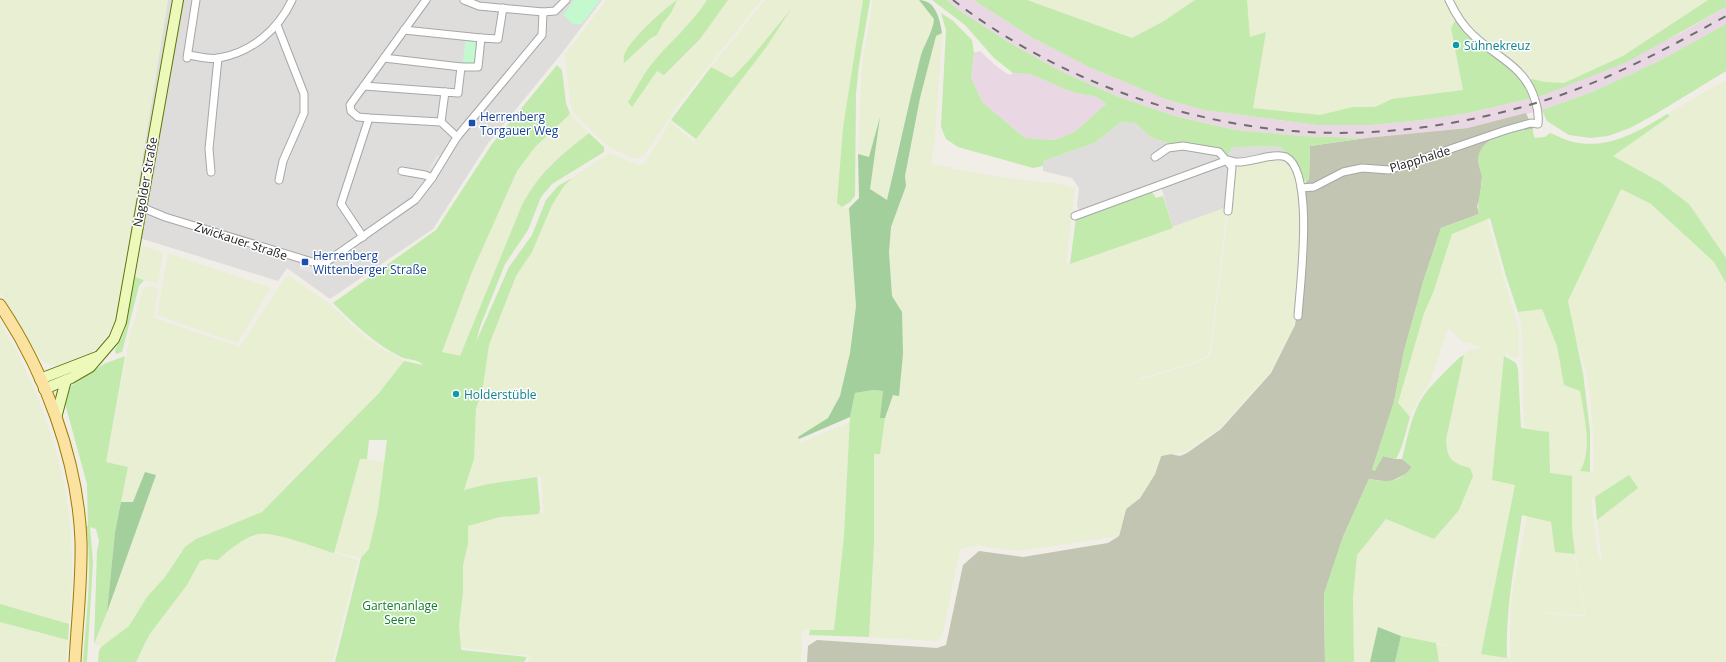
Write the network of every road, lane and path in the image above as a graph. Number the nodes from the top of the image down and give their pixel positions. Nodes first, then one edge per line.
1 (178, 0) edge
2 (196, 0) edge
3 (292, 0) edge
4 (426, 0) edge
5 (465, 0) edge
6 (566, 0) edge
7 (1449, 0) edge
8 (503, 8) junction
9 (543, 12) junction
10 (277, 25) junction
11 (404, 30) junction
12 (481, 38) junction
13 (218, 58) junction
14 (384, 58) junction
15 (462, 67) junction
16 (364, 86) junction
17 (445, 92) junction
18 (369, 118) junction
19 (441, 122) junction
20 (457, 137) junction
21 (1155, 157) dead end
22 (1228, 160) junction
23 (402, 171) dead end
24 (211, 172) dead end
25 (432, 178) junction
26 (278, 180) dead end
27 (1301, 188) junction
28 (141, 207) junction
29 (1228, 211) dead end
30 (1074, 216) dead end
31 (363, 237) junction
32 (0, 305) edge
33 (1298, 316) dead end
34 (97, 357) junction
35 (66, 380) junction
36 (42, 384) junction
37 (56, 418) junction
38 (75, 662) edge

1 - 28 main road, Nagolder Straße
2 - 13 street
3 - 10 street
4 - 11 street
5 - 8 street
6 - 9 street
7 - 27 street, Plapphalde
8 - 9 street
8 - 12 street
9 - 20 street, Zwickauer Straße
10 - 13 street
10 - 26 street
11 - 12 street
11 - 14 street
12 - 15 street
13 - 24 street
14 - 15 street
14 - 16 street
15 - 17 street
16 - 17 street
16 - 18 street
17 - 19 street
18 - 19 street
18 - 31 street
19 - 20 street
20 - 25 street, Zwickauer Straße
21 - 22 street
22 - 27 street
22 - 29 street
22 - 30 street
23 - 25 street
25 - 31 street, Zwickauer Straße
27 - 33 street
28 - 31 street, Zwickauer Straße
28 - 34 main road, Nagolder Straße
32 - 36 main road
34 - 35 main road, Nagolder Straße
34 - 36 main road, Nagolder Straße
35 - 36 main road, Nagolder Straße
35 - 37 main road
36 - 37 main road
37 - 38 main road

